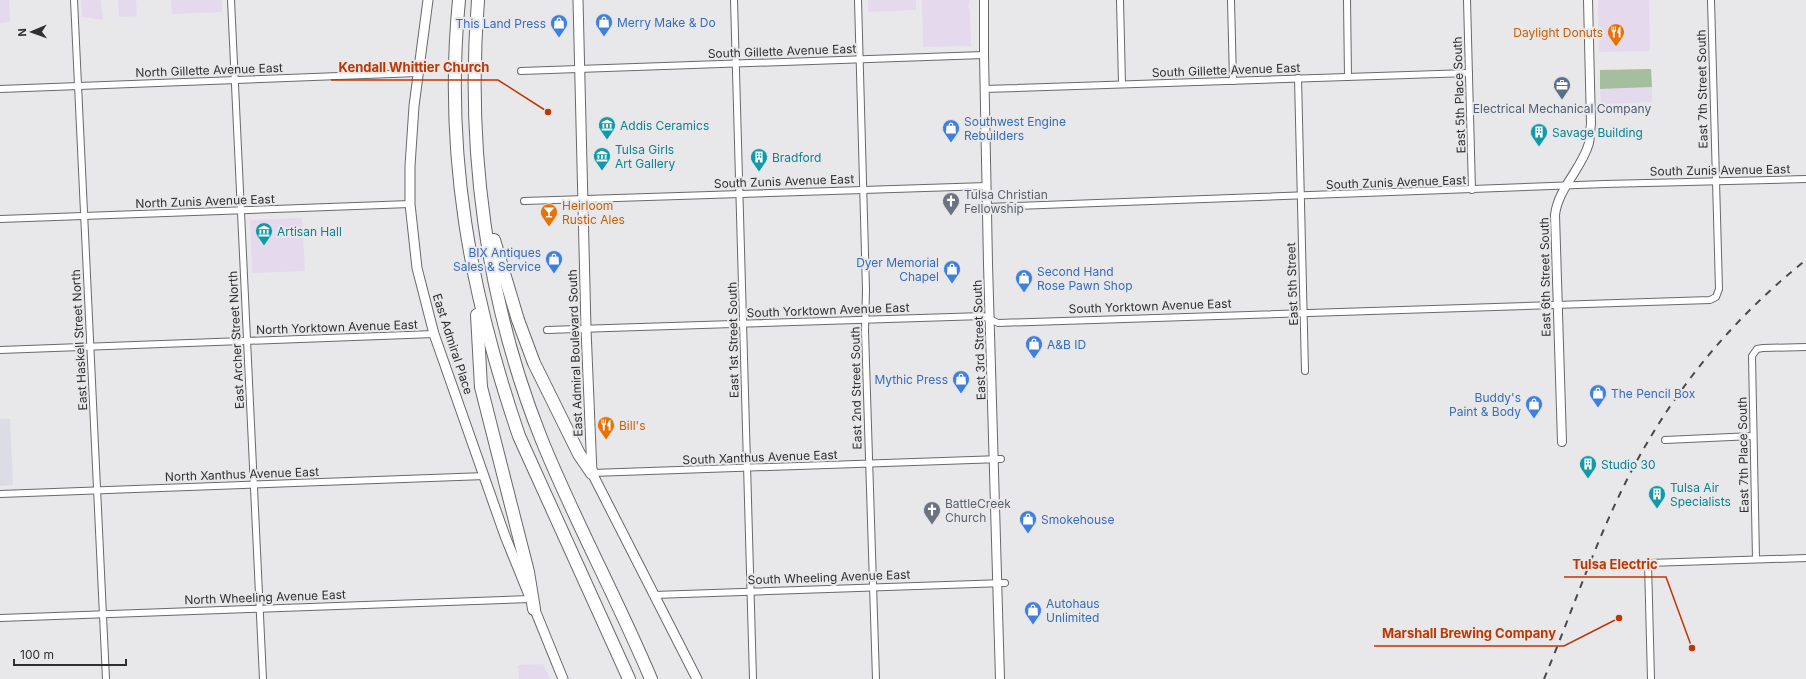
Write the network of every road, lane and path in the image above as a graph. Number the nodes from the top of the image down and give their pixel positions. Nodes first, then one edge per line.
1 (74, 0) edge
2 (231, 0) edge
3 (428, 0) edge
4 (458, 0) edge
5 (478, 0) edge
6 (578, 0) edge
7 (734, 0) edge
8 (858, 0) edge
9 (984, 0) edge
10 (1120, 0) edge
11 (1231, 0) edge
12 (1346, 0) edge
13 (1467, 0) edge
14 (1588, 0) edge
15 (1711, 0) edge
16 (984, 55) junction
17 (860, 60) junction
18 (736, 64) junction
19 (580, 68) junction
20 (521, 71) dead end
21 (418, 73) junction
22 (1469, 74) junction
23 (1348, 77) junction
24 (1298, 78) junction
25 (234, 80) junction
26 (1233, 80) junction
27 (1122, 84) junction
28 (78, 86) junction
29 (0, 89) edge
30 (984, 89) junction
31 (1806, 179) edge
32 (1716, 181) junction
33 (987, 186) junction
34 (1566, 186) junction
35 (864, 190) junction
36 (1472, 190) junction
37 (740, 194) junction
38 (481, 196) junction
39 (1300, 196) junction
40 (583, 199) junction
41 (524, 201) dead end
42 (410, 204) junction
43 (987, 207) junction
44 (240, 211) junction
45 (84, 216) junction
46 (0, 219) edge
47 (475, 284) junction
48 (1716, 297) joint
49 (1558, 304) junction
50 (1304, 313) junction
51 (990, 319) junction
52 (866, 320) junction
53 (743, 324) junction
54 (586, 329) junction
55 (547, 330) dead end
56 (434, 334) junction
57 (246, 341) junction
58 (91, 346) junction
59 (1806, 347) edge
60 (0, 350) edge
61 (1306, 371) dead end
62 (1753, 436) junction
63 (1665, 440) dead end
64 (1562, 442) dead end
65 (998, 460) junction
66 (869, 464) junction
67 (747, 468) junction
68 (592, 473) junction
69 (485, 476) junction
70 (254, 484) junction
71 (97, 490) junction
72 (0, 494) edge
73 (1806, 558) edge
74 (1756, 559) junction
75 (1001, 583) junction
76 (873, 587) junction
77 (750, 591) junction
78 (654, 595) junction
79 (532, 604) junction
80 (260, 608) junction
81 (103, 614) junction
82 (0, 618) edge
83 (106, 679) edge
84 (263, 679) edge
85 (563, 679) edge
86 (629, 679) edge
87 (651, 679) edge
88 (697, 679) edge
89 (753, 679) edge
90 (876, 679) edge
91 (1000, 679) edge
92 (1651, 679) edge

1 - 28 street, East Haskell Street North
2 - 25 street, East Archer Street North
3 - 21 main road, East Admiral Place
4 - 47 highway
5 - 38 highway
6 - 19 main road, East Admiral Boulevard South
7 - 18 street, East 1st Street South
8 - 17 street, East 2nd Street South
9 - 16 street, East 3rd Street South
10 - 27 street
11 - 26 street
12 - 23 street
13 - 22 street, East 5th Place South
14 - 34 street, East 6th Street South
15 - 32 street, East 7th Street South
16 - 17 street, South Gillette Avenue East
16 - 30 street, East 3rd Street South
17 - 18 street, South Gillette Avenue East
17 - 35 street, East 2nd Street South
18 - 19 street, South Gillette Avenue East
18 - 37 street, East 1st Street South
19 - 20 street
19 - 40 main road, East Admiral Boulevard South
21 - 25 street, North Gillette Avenue East
21 - 42 main road, East Admiral Place
22 - 23 street, South Gillette Avenue East
22 - 36 street, East 5th Place South
23 - 24 street, South Gillette Avenue East
24 - 26 street, South Gillette Avenue East
24 - 39 street, East 5th Street
25 - 28 street, North Gillette Avenue East
25 - 44 street, East Archer Street North
26 - 27 street, South Gillette Avenue East
27 - 30 street, South Gillette Avenue East
28 - 29 street, North Gillette Avenue East
28 - 45 street, East Haskell Street North
30 - 33 street, East 3rd Street South
31 - 32 street, South Zunis Avenue East
32 - 34 street, South Zunis Avenue East
32 - 48 street, East 7th Street South
33 - 35 street, South Zunis Avenue East
33 - 43 street, East 3rd Street South
34 - 36 street, South Zunis Avenue East
34 - 49 street, East 6th Street South
35 - 37 street, South Zunis Avenue East
35 - 52 street, East 2nd Street South
36 - 39 street, South Zunis Avenue East
37 - 40 street, South Zunis Avenue East
37 - 53 street, East 1st Street South
38 - 68 highway
38 - 87 highway
39 - 43 street, South Zunis Avenue East
39 - 50 street, East 5th Street
40 - 41 street
40 - 54 main road, East Admiral Boulevard South
42 - 44 street, North Zunis Avenue East
42 - 56 main road, East Admiral Place
43 - 51 street, East 3rd Street South
44 - 45 street, North Zunis Avenue East
44 - 57 street, East Archer Street North
45 - 46 street, North Zunis Avenue East
45 - 58 street, East Haskell Street North
47 - 79 highway
47 - 86 highway
48 - 49 street, South Yorktown Avenue East
49 - 50 street, South Yorktown Avenue East
49 - 64 street, East 6th Street South
50 - 51 street, South Yorktown Avenue East
50 - 61 street, East 5th Street
51 - 52 street, South Yorktown Avenue East
51 - 65 street, East 3rd Street South
52 - 53 street, South Yorktown Avenue East
52 - 66 street, East 2nd Street South
53 - 54 street, South Yorktown Avenue East
53 - 67 street, East 1st Street South
54 - 55 street
54 - 68 main road, East Admiral Boulevard South
56 - 57 street, North Yorktown Avenue East
56 - 69 main road, East Admiral Place
57 - 58 street, North Yorktown Avenue East
57 - 70 street, East Archer Street North
58 - 60 street, North Yorktown Avenue East
58 - 71 street, East Haskell Street North
59 - 62 street, East 7th Place South
62 - 63 street
62 - 74 street, East 7th Place South
65 - 66 street, South Xanthus Avenue East
65 - 75 street, East 3rd Street South
66 - 67 street, South Xanthus Avenue East
66 - 76 street, East 2nd Street South
67 - 68 street, South Xanthus Avenue East
67 - 77 street, East 1st Street South
68 - 78 main road, East Admiral Boulevard South
69 - 70 street, North Xanthus Avenue East
69 - 79 main road, East Admiral Place
70 - 71 street, North Xanthus Avenue East
70 - 80 street, East Archer Street North
71 - 72 street, North Xanthus Avenue East
71 - 81 street, East Haskell Street North
73 - 74 street
74 - 92 street
75 - 76 street, South Wheeling Avenue East
75 - 91 street, East 3rd Street South
76 - 77 street, South Wheeling Avenue East
76 - 90 street, East 2nd Street South
77 - 78 street, South Wheeling Avenue East
77 - 89 street, East 1st Street South
78 - 88 main road, East Admiral Boulevard South
79 - 80 street, North Wheeling Avenue East
79 - 85 main road, East Admiral Place
80 - 81 street, North Wheeling Avenue East
80 - 84 street, East Archer Street North
81 - 82 street, North Wheeling Avenue East
81 - 83 street, East Haskell Street North

